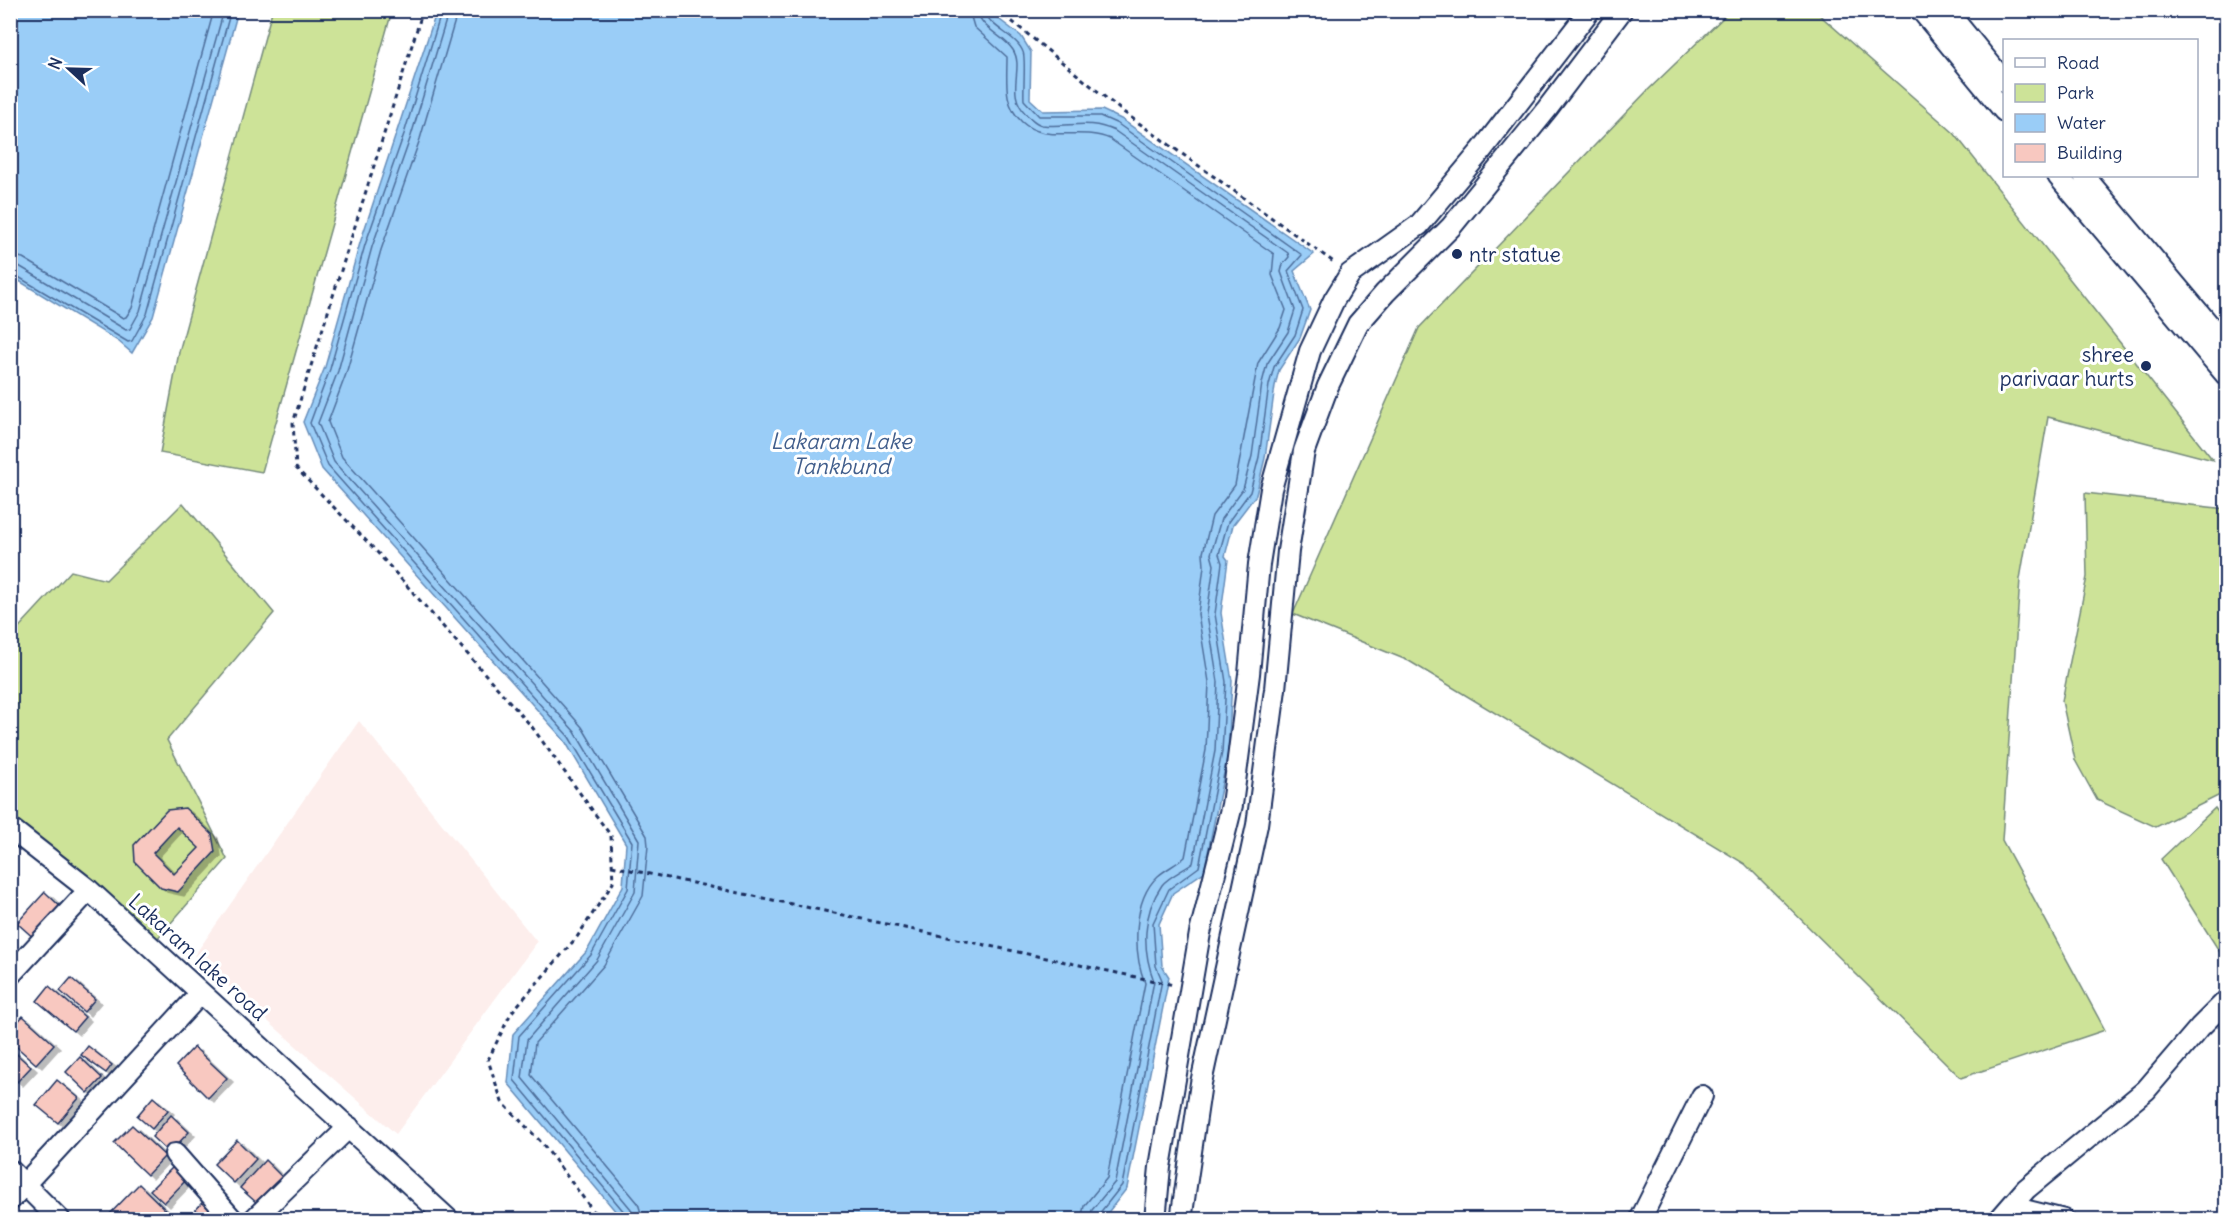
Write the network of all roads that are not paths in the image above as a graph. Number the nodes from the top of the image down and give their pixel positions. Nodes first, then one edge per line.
1 (1590, 10) edge
2 (1622, 10) edge
3 (1922, 10) edge
4 (1946, 10) edge
5 (2003, 80) edge
6 (2003, 110) edge
7 (2059, 177) edge
8 (2085, 177) edge
9 (1419, 225) junction
10 (1435, 242) junction
11 (2226, 345) edge
12 (2226, 375) edge
13 (10, 828) edge
14 (89, 890) junction
15 (10, 975) edge
16 (201, 993) junction
17 (2226, 1001) edge
18 (1702, 1096) dead end
19 (349, 1126) junction
20 (175, 1154) dead end
21 (18, 1177) edge
22 (10, 1200) edge
23 (2005, 1213) edge
24 (60, 1220) edge
25 (233, 1220) edge
26 (253, 1220) edge
27 (449, 1220) edge
28 (1155, 1220) edge
29 (1181, 1220) edge
30 (1640, 1220) edge
31 (2064, 1220) edge

1 - 9 street
2 - 10 street
3 - 6 street
4 - 5 street
7 - 12 street
8 - 11 street
9 - 10 street
9 - 28 street
10 - 29 street
13 - 14 street, Lakaram lake road
14 - 15 street
14 - 16 street, Lakaram lake road
16 - 19 street, Lakaram lake road
16 - 21 street
17 - 23 street
18 - 30 street
19 - 26 street
19 - 27 street, Lakaram lake road
20 - 25 street
21 - 22 street
21 - 24 street
23 - 31 street

